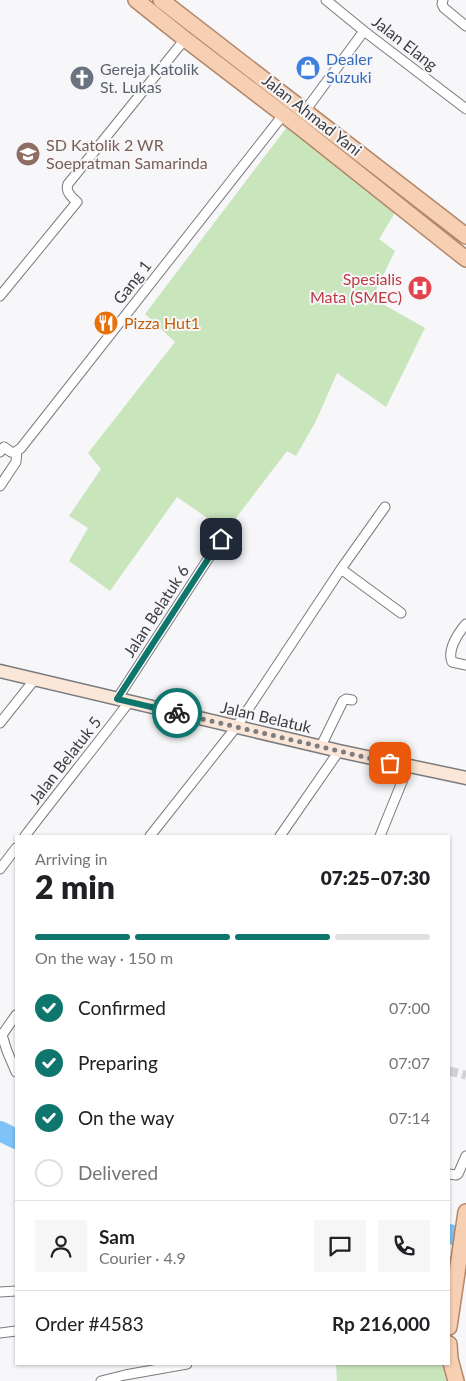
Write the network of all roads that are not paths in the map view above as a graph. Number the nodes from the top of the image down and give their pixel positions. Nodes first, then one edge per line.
1 (136, 0) edge
2 (161, 0) edge
3 (443, 0) edge
4 (332, 2) edge
5 (466, 26) edge
6 (364, 31) junction
7 (185, 39) junction
8 (466, 109) edge
9 (305, 111) junction
10 (283, 115) junction
11 (466, 236) edge
12 (466, 259) edge
13 (0, 296) edge
14 (1, 448) edge
15 (17, 451) junction
16 (0, 486) edge
17 (385, 507) dead end
18 (221, 539) dead end
19 (341, 569) junction
20 (401, 613) dead end
21 (466, 624) edge
22 (466, 664) edge
23 (0, 671) edge
24 (35, 678) junction
25 (123, 700) junction
26 (352, 700) dead end
27 (0, 724) edge
28 (237, 726) junction
29 (321, 746) junction
30 (339, 751) junction
31 (408, 767) junction
32 (466, 778) edge
33 (26, 835) edge
34 (151, 835) edge
35 (281, 835) edge
36 (380, 835) edge
37 (15, 849) edge
38 (0, 869) edge
39 (15, 1016) edge
40 (15, 1069) edge
41 (466, 1156) edge
42 (450, 1174) edge
43 (466, 1212) edge
44 (15, 1291) edge
45 (0, 1292) edge
46 (450, 1320) edge
47 (15, 1331) edge
48 (0, 1333) edge
49 (450, 1359) edge
50 (180, 1365) edge
51 (100, 1381) edge
52 (456, 1381) edge

1 - 7 main road, Jalan Ahmad Yani
2 - 9 main road, Jalan Ahmad Yani
3 - 5 street
4 - 6 street, Jalan Elang
6 - 8 street, Jalan Elang
6 - 9 street
7 - 10 main road, Jalan Ahmad Yani
7 - 13 street
9 - 11 main road, Jalan Ahmad Yani
10 - 12 main road, Jalan Ahmad Yani
10 - 15 street, Gang 1
14 - 15 street
15 - 16 street, Gang 1
17 - 19 street
18 - 25 street, Jalan Belatuk 6
19 - 20 street
19 - 28 street
21 - 22 street
23 - 24 street, Jalan Belatuk
24 - 25 street, Jalan Belatuk
24 - 27 street
25 - 28 street, Jalan Belatuk
25 - 33 street, Jalan Belatuk 5
26 - 29 street
28 - 29 street, Jalan Belatuk
28 - 34 street
29 - 30 street, Jalan Belatuk
30 - 31 street, Jalan Belatuk
30 - 35 street
31 - 32 street, Jalan Belatuk
31 - 36 street
37 - 38 street
39 - 40 street
41 - 42 street
43 - 46 main road
44 - 45 street
47 - 48 street
49 - 52 main road
50 - 51 street

